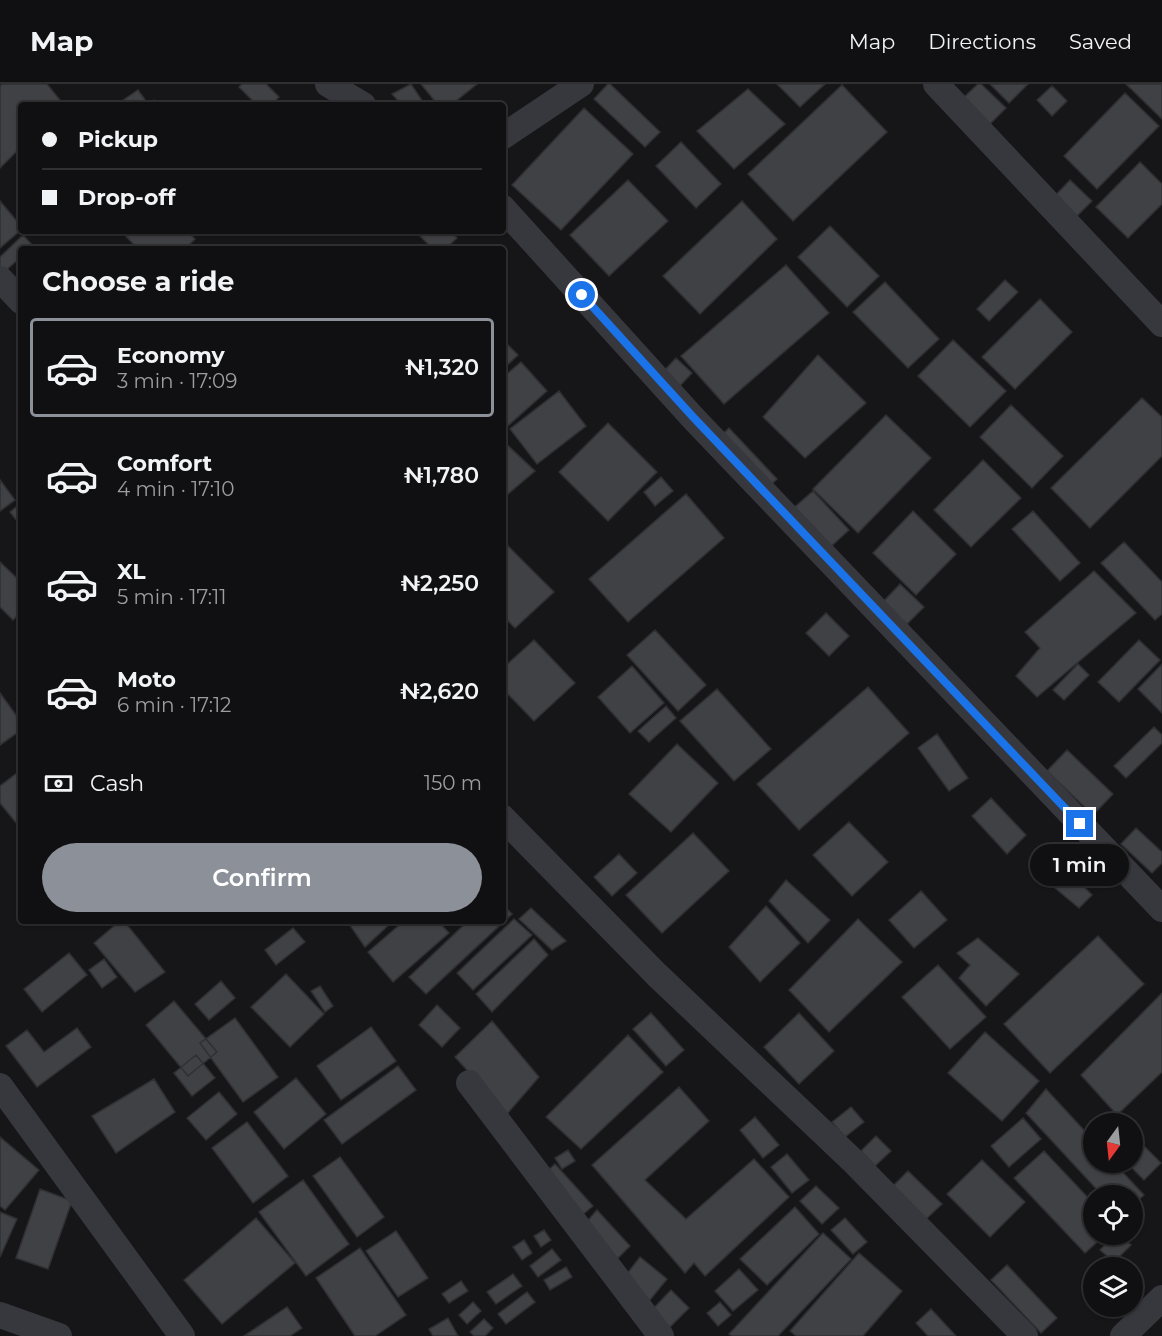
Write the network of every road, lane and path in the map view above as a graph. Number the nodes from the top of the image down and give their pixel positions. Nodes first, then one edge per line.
1 (328, 84) edge
2 (581, 84) edge
3 (936, 84) edge
4 (358, 102) edge
5 (506, 135) edge
6 (506, 211) edge
7 (0, 279) edge
8 (18, 298) edge
9 (1162, 324) edge
10 (506, 821) edge
11 (1162, 909) edge
12 (469, 1083) dead end
13 (0, 1086) edge
14 (1162, 1298) edge
15 (0, 1315) edge
16 (59, 1336) edge
17 (182, 1336) edge
18 (661, 1336) edge
19 (1024, 1336) edge
20 (1123, 1336) edge

1 - 4 street
2 - 5 street
3 - 9 street
6 - 11 street
7 - 8 street
10 - 19 street
12 - 18 street
13 - 17 street
14 - 20 street
15 - 16 street

